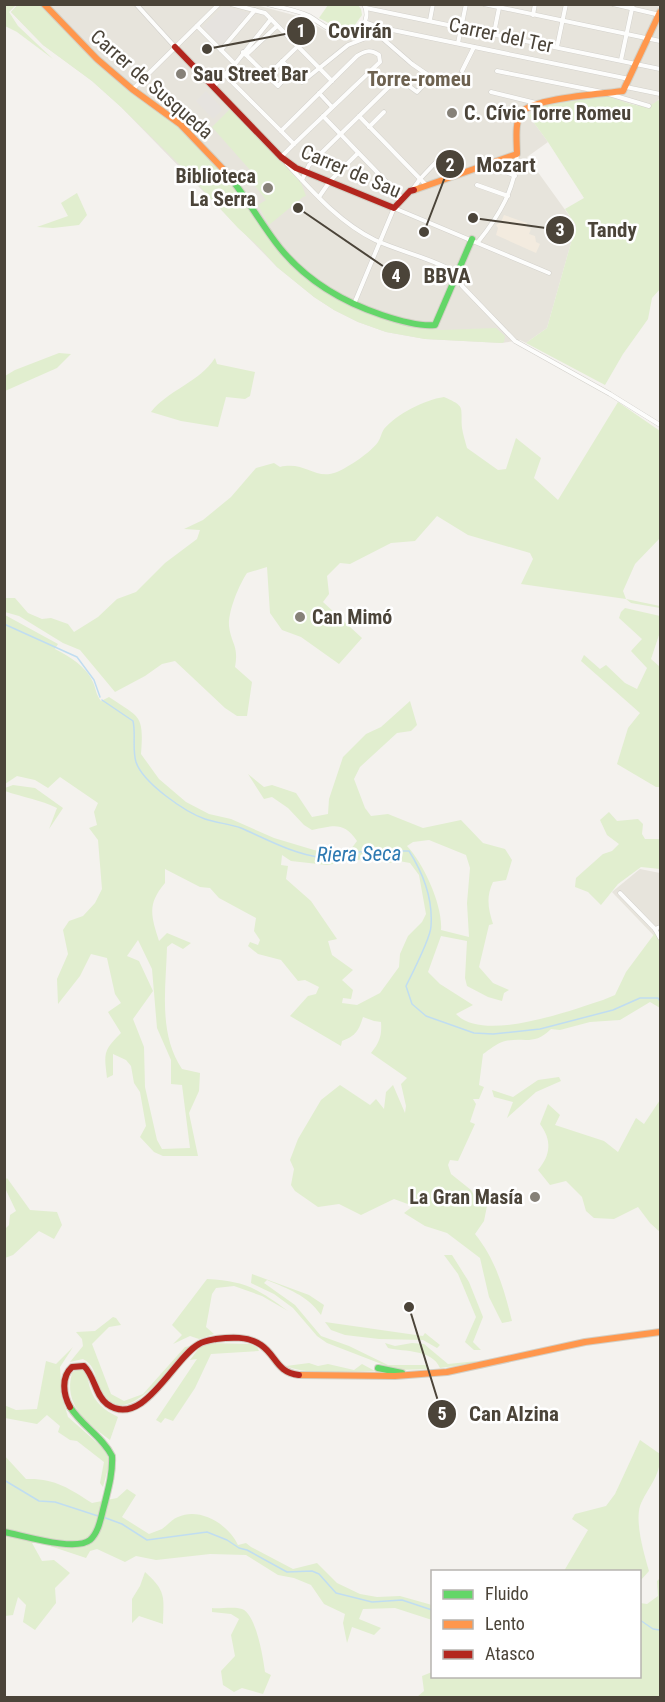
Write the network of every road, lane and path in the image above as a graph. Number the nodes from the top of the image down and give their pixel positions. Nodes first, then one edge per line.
1 (44, 4) edge
2 (136, 4) edge
3 (219, 4) edge
4 (231, 4) edge
5 (268, 4) edge
6 (433, 4) edge
7 (466, 4) edge
8 (484, 4) edge
9 (535, 4) edge
10 (566, 4) edge
11 (613, 4) edge
12 (365, 6) edge
13 (633, 7) edge
14 (499, 8) junction
15 (255, 10) junction
16 (660, 14) edge
17 (533, 15) junction
18 (271, 19) junction
19 (430, 20) junction
20 (563, 21) junction
21 (365, 23) junction
22 (197, 26) junction
23 (277, 26) junction
24 (378, 27) junction
25 (461, 27) junction
26 (374, 31) junction
27 (494, 33) junction
28 (627, 34) junction
29 (381, 36) junction
30 (648, 39) junction
31 (660, 41) edge
32 (458, 44) junction
33 (175, 47) junction
34 (297, 47) junction
35 (474, 47) junction
36 (557, 47) junction
37 (221, 50) junction
38 (245, 54) junction
39 (621, 60) junction
40 (282, 62) junction
41 (637, 63) junction
42 (235, 64) junction
43 (318, 68) junction
44 (660, 69) edge
45 (462, 71) dead end
46 (497, 71) dead end
47 (291, 72) junction
48 (225, 75) junction
49 (267, 76) junction
50 (630, 79) junction
51 (332, 81) junction
52 (213, 87) junction
53 (626, 87) junction
54 (133, 89) junction
55 (491, 92) dead end
56 (319, 93) junction
57 (606, 93) junction
58 (660, 94) edge
59 (540, 104) junction
60 (649, 106) dead end
61 (332, 107) junction
62 (384, 112) dead end
63 (323, 116) junction
64 (359, 116) junction
65 (369, 127) junction
66 (280, 131) junction
67 (341, 134) junction
68 (294, 144) junction
69 (358, 153) junction
70 (515, 155) junction
71 (281, 157) junction
72 (436, 162) dead end
73 (489, 164) junction
74 (306, 172) junction
75 (515, 176) junction
76 (420, 179) junction
77 (302, 180) junction
78 (330, 181) junction
79 (426, 185) junction
80 (477, 185) dead end
81 (413, 190) junction
82 (508, 196) junction
83 (319, 197) junction
84 (402, 198) junction
85 (394, 208) junction
86 (475, 240) junction
87 (381, 242) junction
88 (457, 273) junction
89 (549, 273) dead end
90 (354, 304) junction
91 (660, 425) edge
92 (620, 893) dead end
93 (658, 928) edge
94 (660, 938) edge
95 (660, 1332) edge
96 (378, 1368) dead end
97 (406, 1375) junction
98 (4, 1532) edge

1 - 54 street, Carrer de Susqueda
2 - 33 street
3 - 22 street
4 - 15 street
5 - 21 street
6 - 19 street
7 - 25 street
8 - 14 street
9 - 17 street
10 - 20 street
11 - 13 street
12 - 19 street, Carrer del Ter
12 - 21 street
13 - 16 street
13 - 28 street
14 - 17 street
14 - 27 street
15 - 18 street
15 - 37 street
16 - 30 street
17 - 20 street
18 - 23 street
18 - 38 street
19 - 25 street, Carrer del Ter
20 - 28 street
20 - 36 street
21 - 24 street
21 - 26 street
22 - 33 street
22 - 37 street
23 - 34 street
23 - 38 street
24 - 26 street
24 - 32 street
25 - 27 street, Carrer del Ter
25 - 32 street
26 - 29 street
27 - 36 street, Carrer del Ter
28 - 30 street
28 - 39 street
29 - 43 street
29 - 64 street
30 - 31 street
30 - 41 street
32 - 35 street
33 - 52 street, Carrer de Sau
33 - 54 street
34 - 40 street
34 - 43 street
35 - 45 street
35 - 50 street
36 - 39 street, Carrer del Ter
37 - 42 street
38 - 42 street
38 - 49 street
39 - 41 street, Carrer del Ter
40 - 47 street
40 - 49 street
41 - 44 street, Carrer del Ter
41 - 50 street
42 - 48 street
43 - 47 street
43 - 51 street
46 - 57 street
47 - 49 street
48 - 52 street
48 - 66 street
50 - 53 street
51 - 56 street
51 - 61 street
52 - 71 street, Carrer de Sau
53 - 57 street
53 - 58 street
54 - 90 street, Carrer de Susqueda
55 - 59 street
56 - 61 street
56 - 66 street
57 - 59 street
57 - 60 street
59 - 70 street
61 - 63 street
62 - 65 street
63 - 67 street
63 - 68 street
64 - 65 street
64 - 67 street
65 - 76 street
66 - 68 street
67 - 69 street
67 - 74 street
68 - 71 street
69 - 78 street
69 - 84 street
70 - 73 street
70 - 75 street
71 - 74 street, Carrer de Sau
71 - 77 street
72 - 76 street
73 - 75 street
73 - 79 street
74 - 77 street
74 - 78 street, Carrer de Sau
75 - 82 street
76 - 79 street
76 - 81 street
77 - 83 street
78 - 83 street
78 - 85 street, Carrer de Sau
79 - 81 street
80 - 82 street
81 - 84 street
82 - 86 street
83 - 87 street
84 - 85 street
85 - 86 street, Carrer de Sau
85 - 87 street
86 - 88 street
86 - 89 street, Carrer de Sau
87 - 88 street
87 - 90 street
88 - 90 street, Carrer de Susqueda
88 - 91 street
92 - 93 street
93 - 94 street
95 - 97 street
96 - 97 street
97 - 98 street

